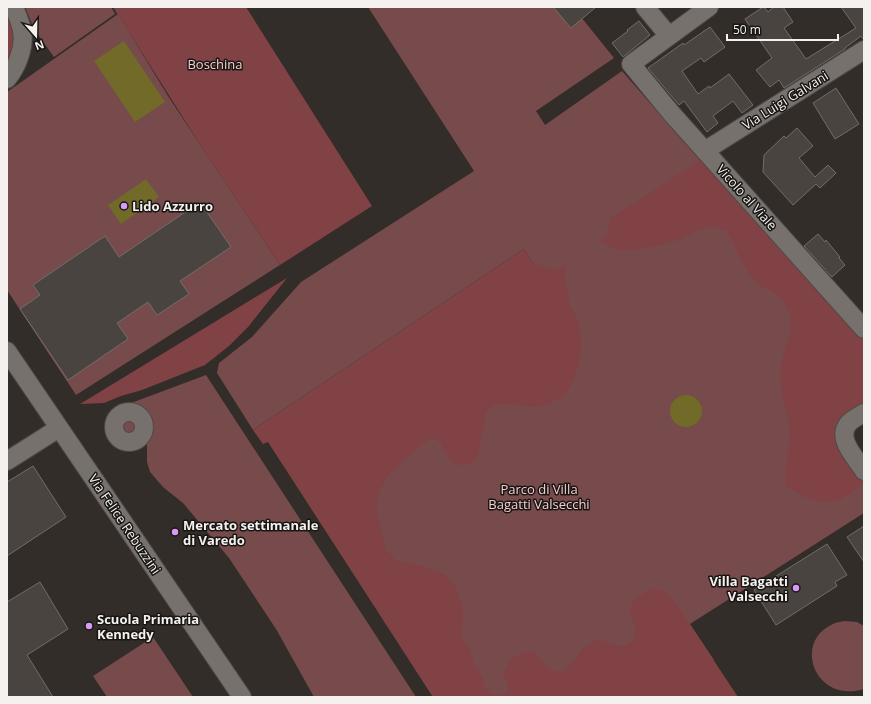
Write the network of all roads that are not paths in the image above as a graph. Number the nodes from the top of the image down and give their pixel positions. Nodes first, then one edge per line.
1 (14, 7) edge
2 (645, 7) edge
3 (709, 7) edge
4 (668, 36) junction
5 (864, 50) edge
6 (7, 79) edge
7 (706, 150) junction
8 (864, 329) edge
9 (7, 351) edge
10 (864, 413) edge
11 (59, 428) junction
12 (7, 461) edge
13 (864, 471) edge
14 (242, 697) edge

1 - 6 street
2 - 4 street
3 - 4 street
4 - 7 street, Vicolo al Viale
5 - 7 street, Via Luigi Galvani
7 - 8 street, Vicolo al Viale
9 - 11 street, Via Felice Rebuzzini
10 - 13 street
11 - 12 street
11 - 14 street, Via Felice Rebuzzini

